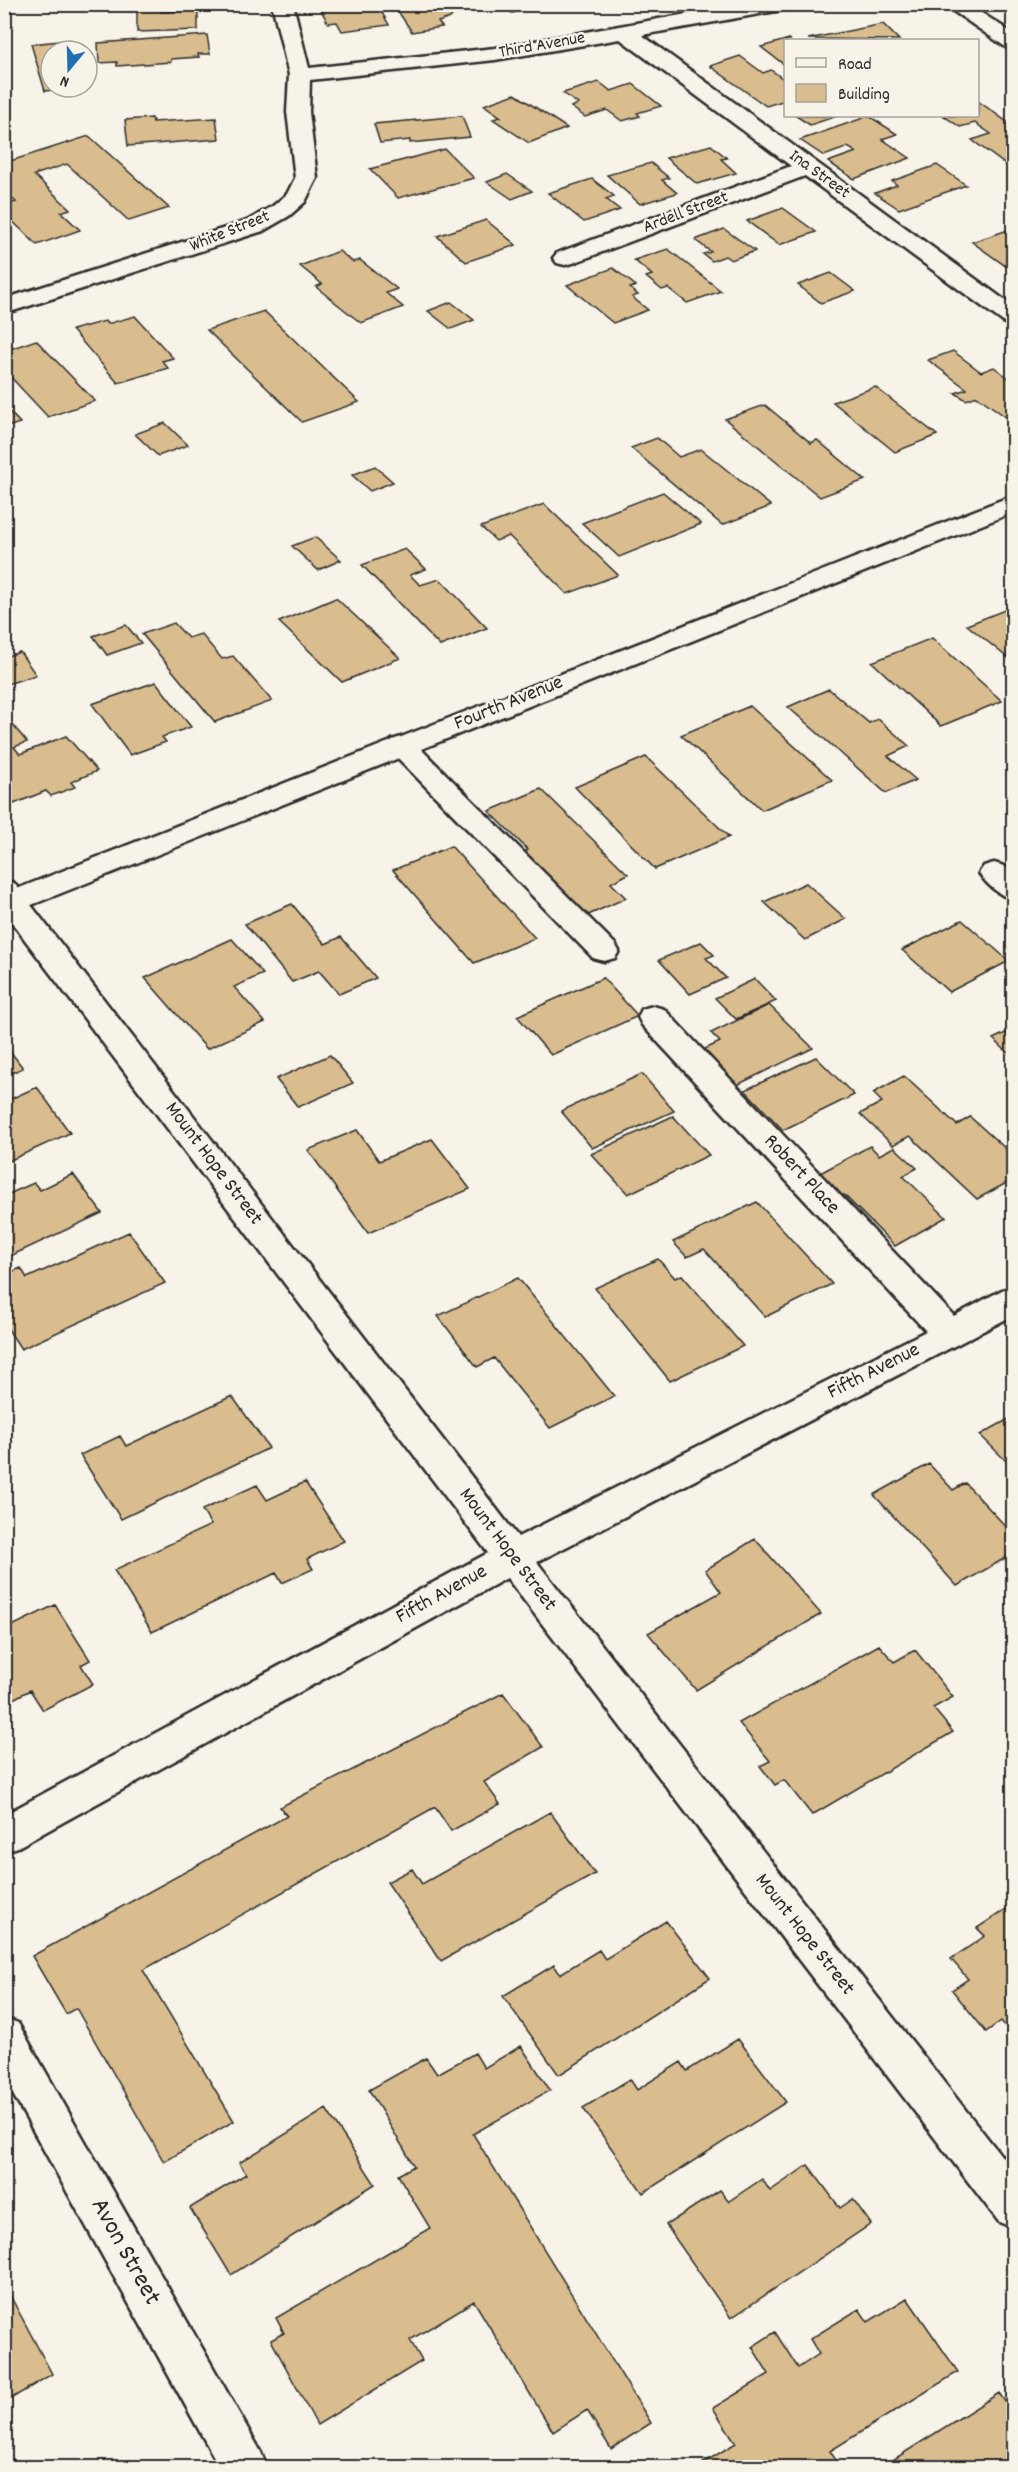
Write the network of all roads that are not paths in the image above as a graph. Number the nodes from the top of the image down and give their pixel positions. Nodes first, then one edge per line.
1 (282, 4) edge
2 (782, 4) edge
3 (953, 4) edge
4 (623, 31) junction
5 (1014, 44) edge
6 (300, 75) junction
7 (808, 167) junction
8 (565, 258) dead end
9 (4, 307) edge
10 (1014, 319) edge
11 (1014, 503) edge
12 (402, 746) junction
13 (7, 899) edge
14 (604, 951) dead end
15 (653, 1017) dead end
16 (1014, 1299) edge
17 (950, 1334) junction
18 (512, 1557) junction
19 (4, 1835) edge
20 (4, 2037) edge
21 (1014, 2207) edge
22 (245, 2468) edge

1 - 6 street, White Street
2 - 4 street, Third Avenue
3 - 5 street
4 - 6 street, Third Avenue
4 - 7 street, Ina Street
6 - 9 street, White Street
7 - 8 street, Ardell Street
7 - 10 street, Ina Street
11 - 12 street, Fourth Avenue
12 - 13 street, Fourth Avenue
12 - 14 street
13 - 18 street, Mount Hope Street
15 - 17 street, Robert Place
16 - 17 street, Fifth Avenue
17 - 18 street, Fifth Avenue
18 - 19 street, Fifth Avenue
18 - 21 street, Mount Hope Street
20 - 22 street, Avon Street

